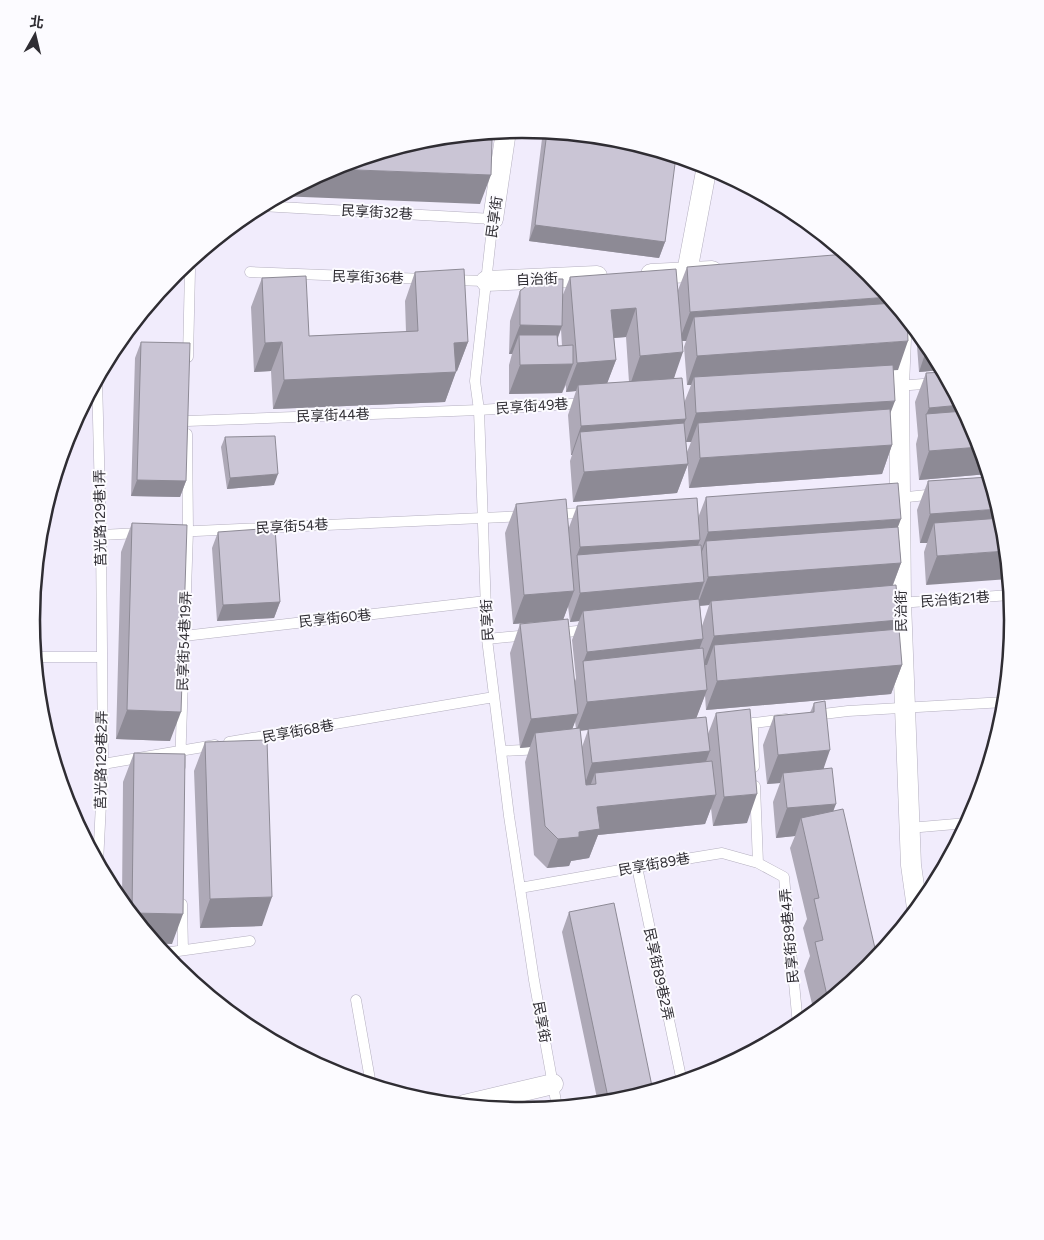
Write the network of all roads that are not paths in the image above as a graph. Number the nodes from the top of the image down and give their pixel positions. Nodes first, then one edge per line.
1 (505, 139) edge
2 (706, 175) edge
3 (275, 207) edge
4 (493, 219) junction
5 (726, 270) edge
6 (190, 271) edge
7 (250, 272) dead end
8 (688, 272) junction
9 (486, 281) junction
10 (902, 324) edge
11 (188, 364) edge
12 (941, 383) edge
13 (894, 386) junction
14 (97, 393) edge
15 (596, 402) edge
16 (479, 410) junction
17 (187, 416) joint
18 (946, 494) edge
19 (895, 498) junction
20 (599, 513) edge
21 (483, 517) junction
22 (188, 531) junction
23 (168, 532) edge
24 (149, 533) edge
25 (101, 535) junction
26 (1003, 595) edge
27 (486, 601) junction
28 (896, 603) junction
29 (596, 629) edge
30 (184, 636) junction
31 (487, 639) junction
32 (41, 657) edge
33 (102, 657) junction
34 (494, 697) junction
35 (997, 702) edge
36 (904, 708) junction
37 (752, 724) junction
38 (725, 727) edge
39 (548, 748) edge
40 (180, 751) junction
41 (501, 751) junction
42 (103, 764) junction
43 (180, 781) edge
44 (958, 824) edge
45 (909, 828) junction
46 (99, 849) edge
47 (758, 863) junction
48 (637, 867) junction
49 (784, 877) joint
50 (520, 888) junction
51 (182, 891) edge
52 (916, 898) edge
53 (250, 941) dead end
54 (183, 950) junction
55 (172, 952) edge
56 (356, 1000) dead end
57 (797, 1016) edge
58 (680, 1075) edge
59 (371, 1077) edge
60 (553, 1084) junction
61 (484, 1100) edge
62 (556, 1101) edge

1 - 4 street, 民享街
2 - 8 street
3 - 4 lane, 民享街32巷
4 - 9 lane, 民享街
5 - 8 street, 自治街
6 - 11 lane
7 - 9 lane, 民享街36巷
8 - 9 street, 自治街
9 - 16 lane, 民享街
10 - 13 street, 民治街
12 - 13 lane
13 - 19 street, 民治街
14 - 25 lane, 莒光路129巷1弄
15 - 16 lane, 民享街49巷
16 - 17 lane, 民享街44巷
16 - 21 lane, 民享街
17 - 22 lane, 民享街54巷19弄
18 - 19 lane
19 - 28 street, 民治街
20 - 21 lane, 民享街54巷
21 - 22 lane, 民享街54巷
21 - 27 lane, 民享街
22 - 23 lane, 民享街54巷
22 - 30 lane, 民享街54巷19弄
24 - 25 lane
25 - 33 lane, 莒光路129巷1弄
26 - 28 lane, 民治街21巷
27 - 30 lane, 民享街60巷
27 - 31 lane, 民享街
28 - 36 street, 民治街
29 - 31 lane
30 - 40 lane, 民享街54巷19弄
31 - 34 lane, 民享街
32 - 33 lane
33 - 42 lane, 莒光路129巷2弄
34 - 40 lane, 民享街68巷
34 - 41 lane, 民享街
35 - 36 lane
36 - 37 lane
36 - 45 street, 民治街
37 - 38 lane
37 - 47 lane
39 - 41 lane
40 - 42 lane, 民享街68巷
40 - 43 lane, 民享街54巷19弄
41 - 50 lane, 民享街
42 - 46 lane, 莒光路129巷2弄
44 - 45 lane
45 - 52 street, 民治街
47 - 48 lane, 民享街89巷
47 - 49 lane, 民享街89巷
48 - 50 lane, 民享街89巷
48 - 58 lane, 民享街89巷2弄
49 - 57 lane, 民享街89巷4弄
50 - 60 lane, 民享街
51 - 54 lane
53 - 54 lane
54 - 55 lane
56 - 59 lane
60 - 61 street
60 - 62 lane, 民享街

